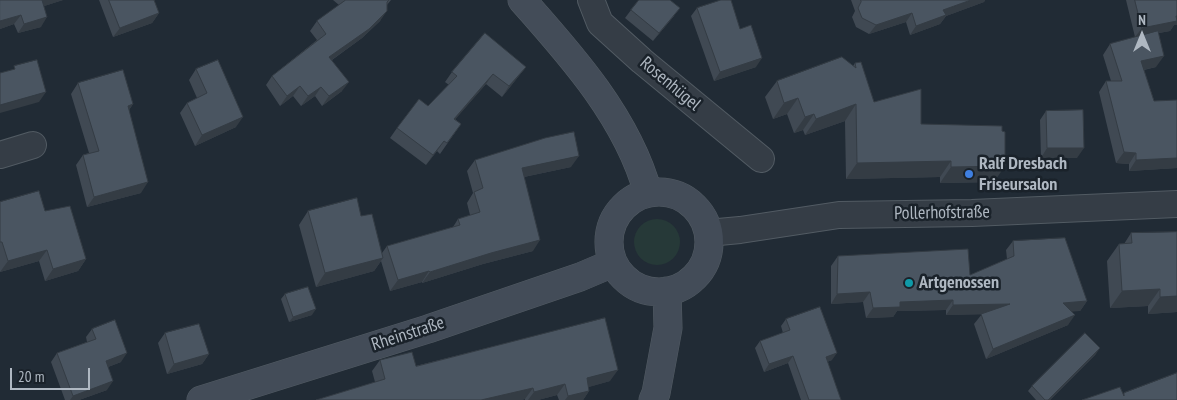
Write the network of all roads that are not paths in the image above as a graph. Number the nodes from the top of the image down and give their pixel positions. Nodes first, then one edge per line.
1 (522, 0) edge
2 (591, 0) edge
3 (33, 145) dead end
4 (0, 155) edge
5 (760, 158) dead end
6 (648, 193) junction
7 (1177, 204) edge
8 (708, 234) junction
9 (613, 263) junction
10 (667, 291) junction
11 (201, 400) edge
12 (653, 400) edge

1 - 6 main road
2 - 5 street, Rosenhügel
3 - 4 street
6 - 8 main road
6 - 9 main road
7 - 8 street, Pollerhofstraße
8 - 10 main road
9 - 10 main road
9 - 11 main road, Rheinstraße
10 - 12 main road

